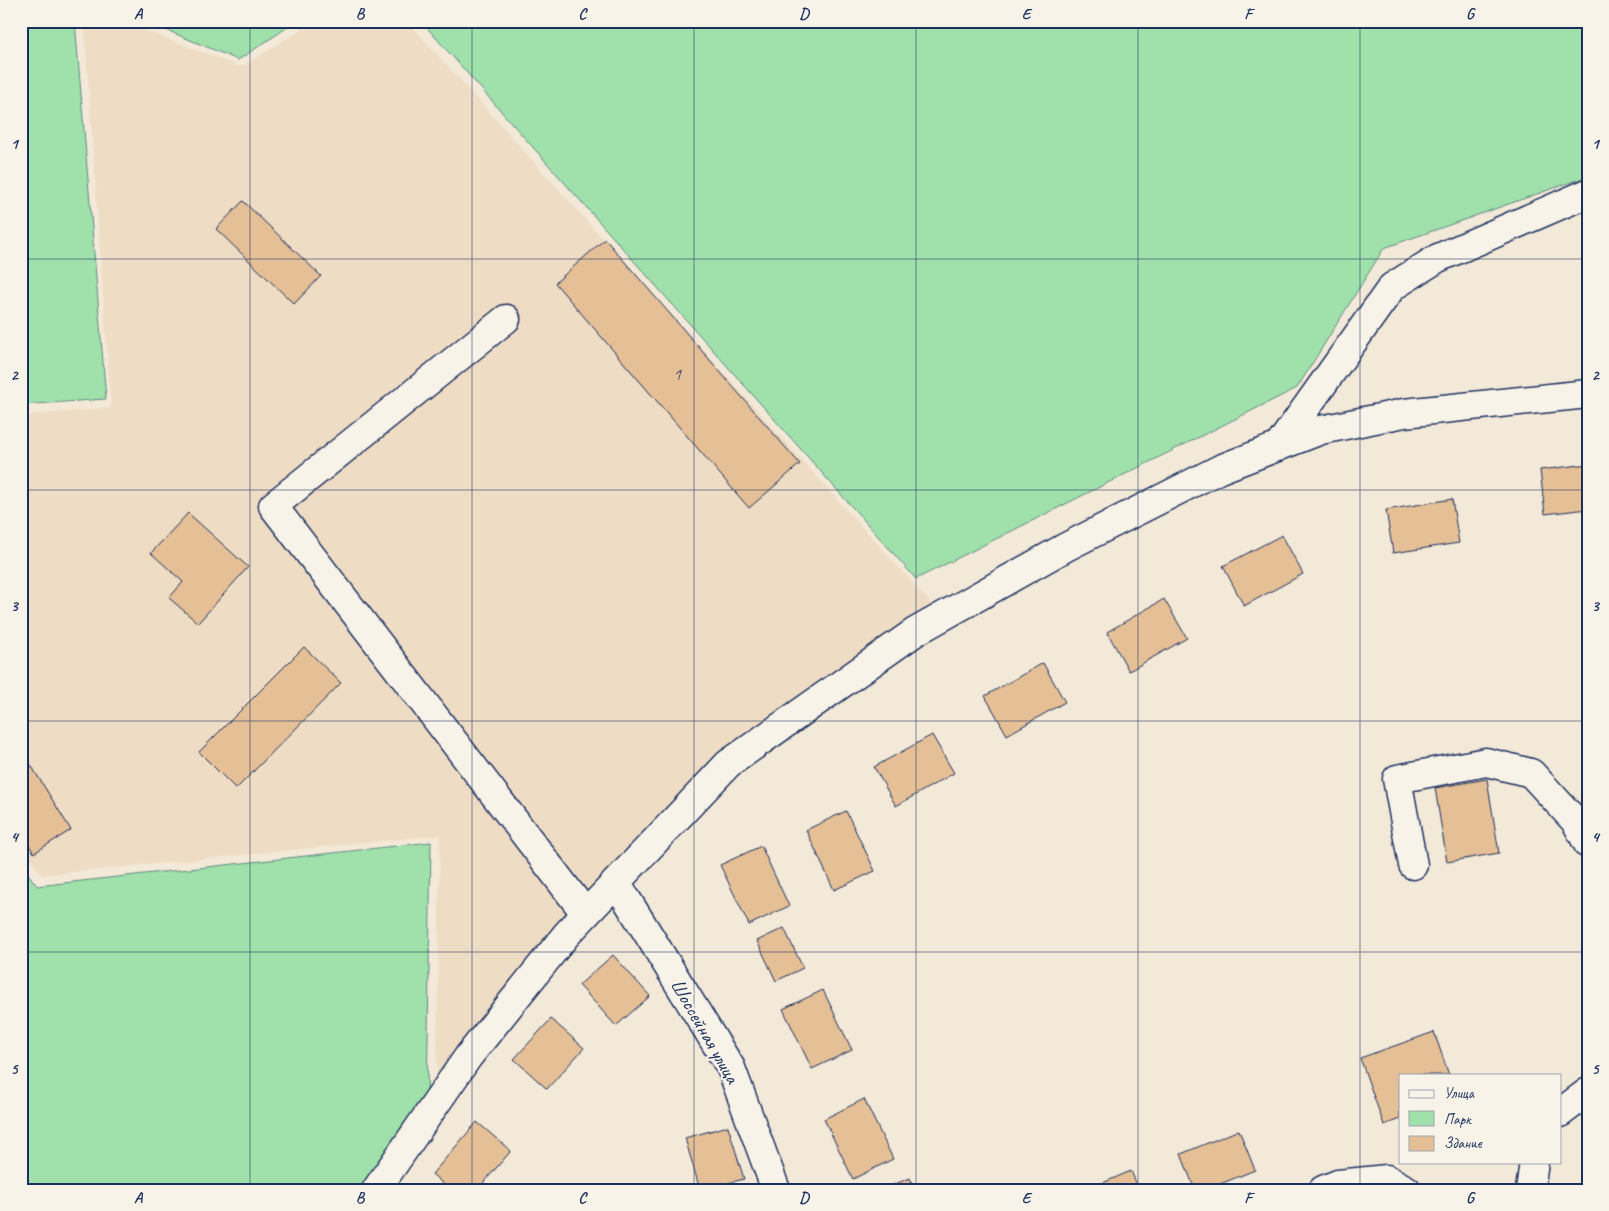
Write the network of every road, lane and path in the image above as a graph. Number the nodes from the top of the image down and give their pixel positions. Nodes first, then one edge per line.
1 (1588, 194) edge
2 (506, 319) dead end
3 (1588, 394) edge
4 (1278, 447) junction
5 (1588, 844) edge
6 (1413, 865) dead end
7 (616, 882) junction
8 (586, 914) junction
9 (1588, 1092) edge
10 (1562, 1112) edge
11 (1534, 1164) edge
12 (376, 1190) edge
13 (776, 1190) edge
14 (1323, 1190) edge
15 (1407, 1190) edge
16 (1530, 1190) edge

1 - 4 street
2 - 8 street
3 - 4 street
4 - 7 street
5 - 6 street
7 - 8 street
7 - 13 street, Шоссейная улица
8 - 12 street
9 - 10 street
11 - 16 street
14 - 15 street

